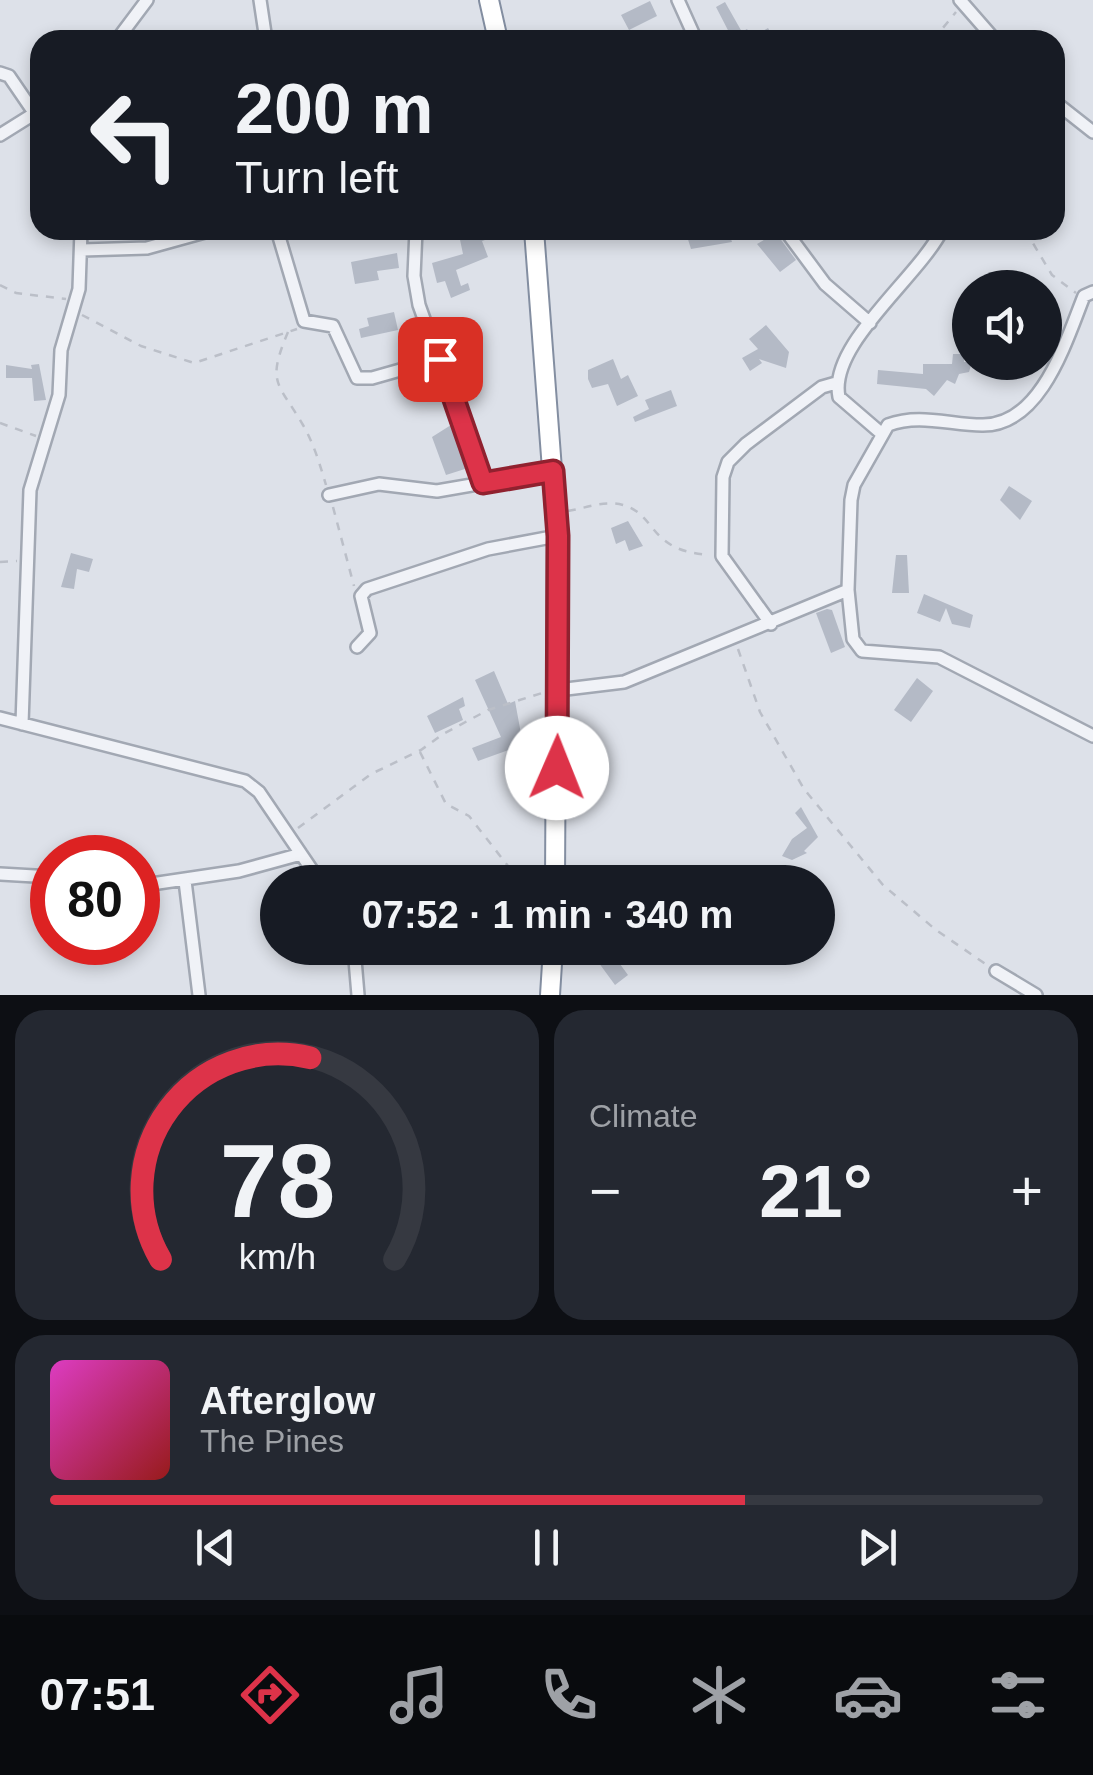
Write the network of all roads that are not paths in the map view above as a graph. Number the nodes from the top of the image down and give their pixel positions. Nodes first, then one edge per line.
1 (148, 0) edge
2 (260, 0) edge
3 (489, 0) edge
4 (678, 0) edge
5 (962, 2) edge
6 (125, 30) edge
7 (264, 30) edge
8 (496, 30) edge
9 (692, 30) edge
10 (986, 30) edge
11 (0, 74) edge
12 (30, 103) edge
13 (1065, 110) edge
14 (30, 116) edge
15 (1093, 132) edge
16 (0, 135) edge
17 (82, 240) edge
18 (176, 240) edge
19 (280, 240) edge
20 (416, 240) edge
21 (535, 240) edge
22 (792, 240) edge
23 (936, 240) edge
24 (82, 250) junction
25 (1088, 294) edge
26 (870, 322) junction
27 (440, 359) junction
28 (836, 383) junction
29 (882, 434) junction
30 (553, 471) junction
31 (483, 483) junction
32 (329, 495) road end
33 (558, 536) junction
34 (848, 590) junction
35 (770, 624) junction
36 (357, 648) dead end
37 (558, 690) junction
38 (0, 718) edge
39 (22, 724) junction
40 (1093, 736) edge
41 (301, 854) junction
42 (308, 865) edge
43 (556, 865) edge
44 (0, 874) edge
45 (30, 875) edge
46 (185, 881) junction
47 (160, 884) edge
48 (355, 965) edge
49 (552, 965) edge
50 (996, 971) road end
51 (357, 994) edge
52 (199, 995) edge
53 (550, 995) edge
54 (1036, 995) edge

1 - 6 street
2 - 7 street
3 - 8 highway
4 - 9 street
5 - 10 street
11 - 12 street
13 - 15 street
14 - 16 street
17 - 24 street
18 - 24 street
19 - 27 street
20 - 27 street
21 - 30 highway
22 - 26 street
23 - 26 street
24 - 39 street
25 - 29 street
26 - 28 street
27 - 31 street
28 - 29 street
28 - 35 street
29 - 34 street
30 - 31 street
30 - 33 highway
31 - 32 street
33 - 36 street
33 - 37 highway
34 - 35 street
34 - 40 street
35 - 37 street
37 - 43 highway
38 - 39 street
39 - 41 street
41 - 42 street
41 - 46 street
44 - 45 street
46 - 47 street
46 - 52 street
48 - 51 street
49 - 53 highway
50 - 54 street

